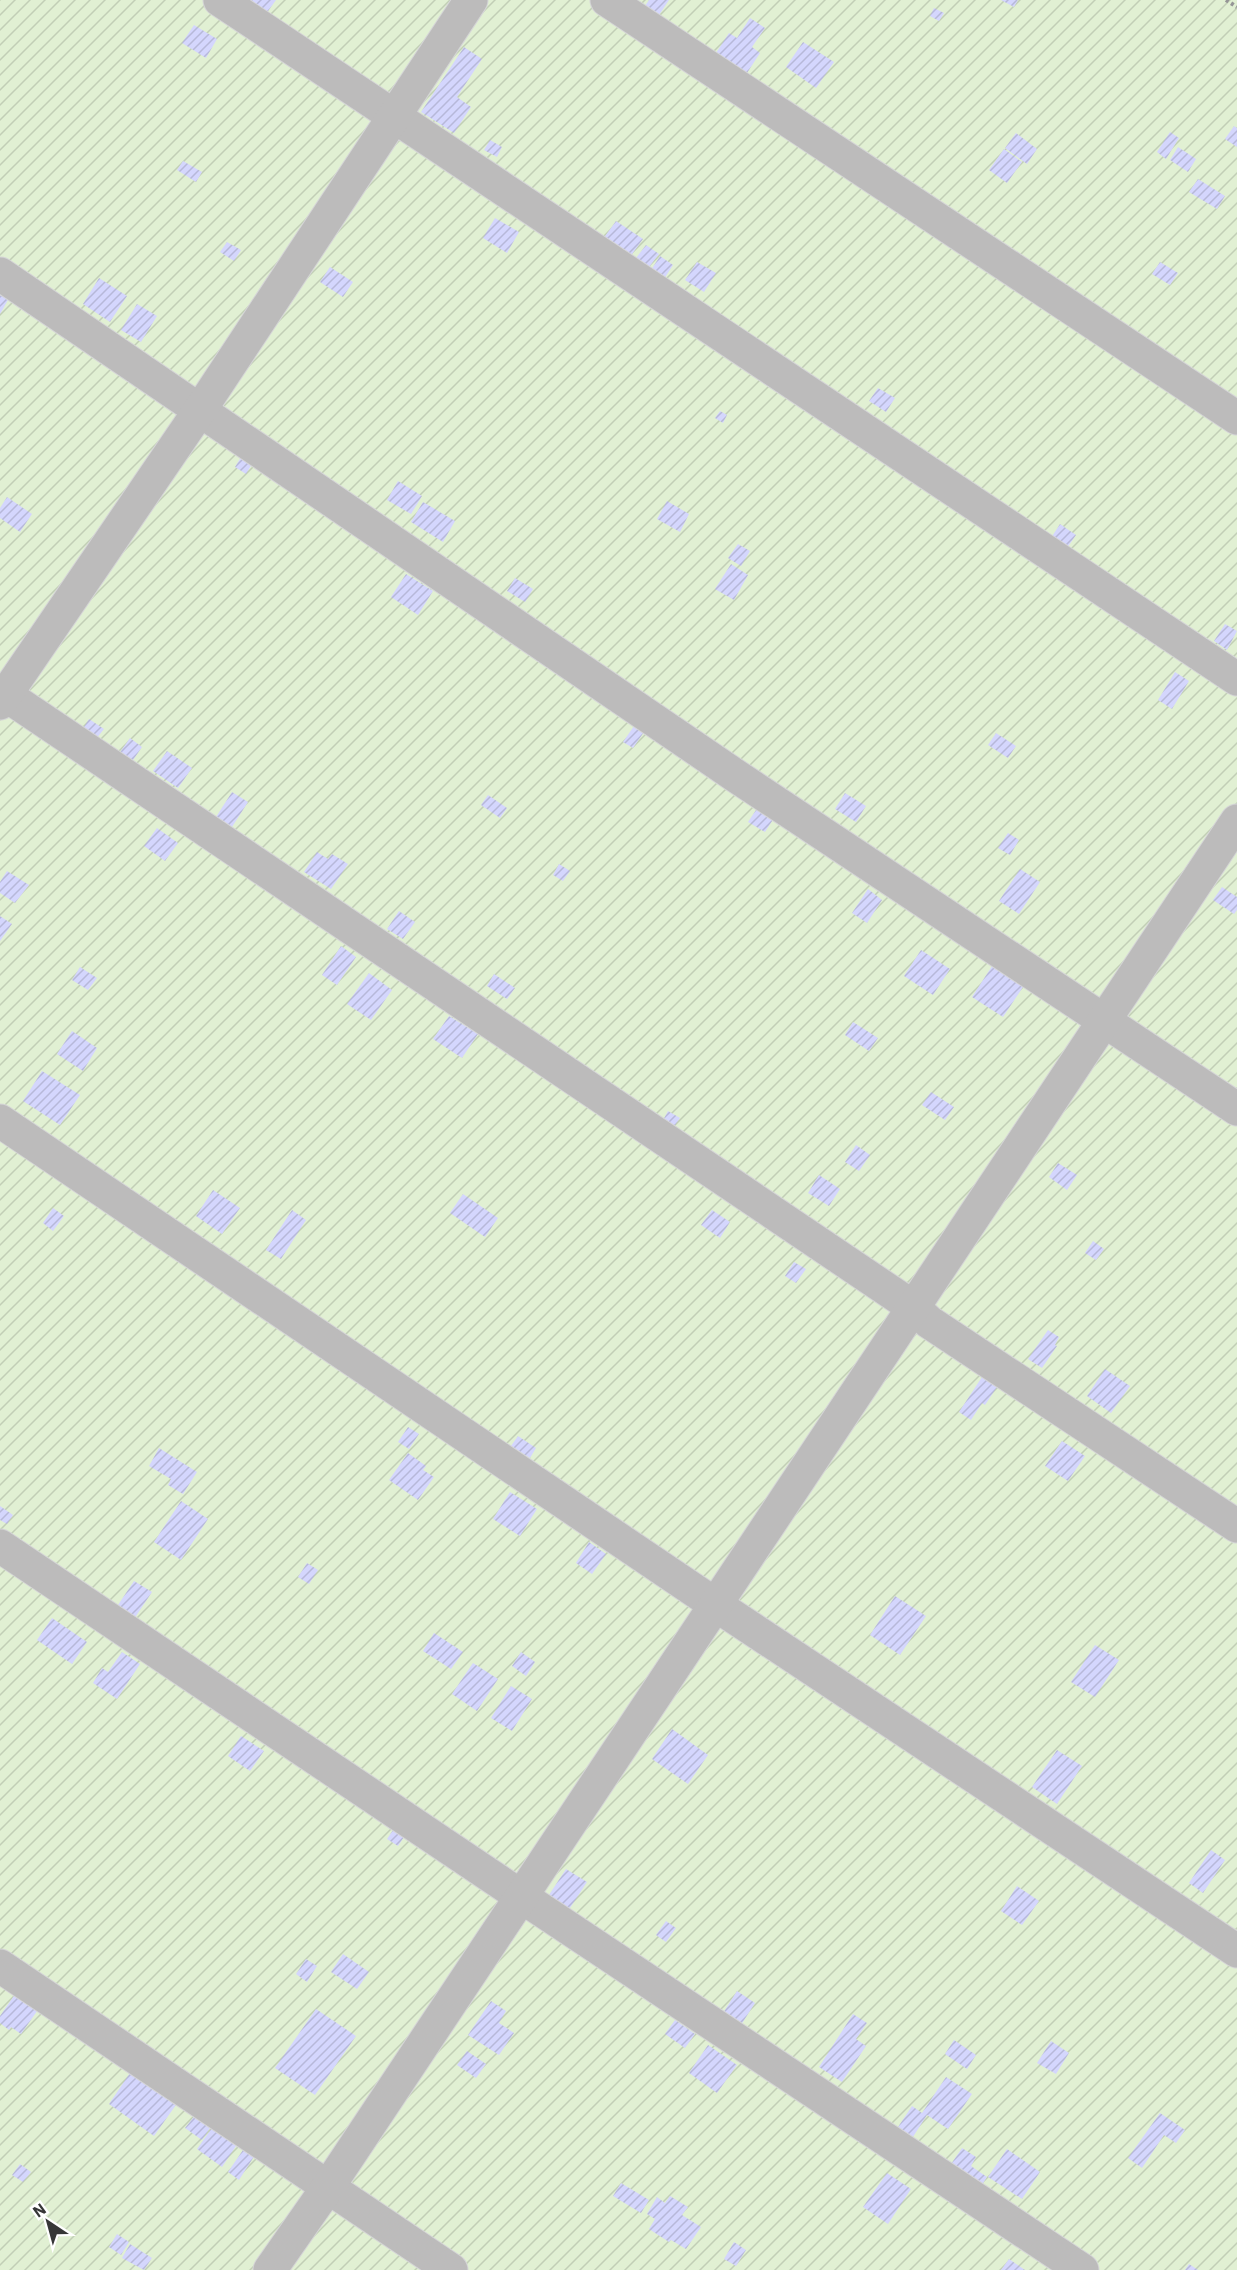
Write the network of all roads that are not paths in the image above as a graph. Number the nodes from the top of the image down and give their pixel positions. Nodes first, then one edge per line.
1 (220, 0) edge
2 (471, 0) edge
3 (607, 0) edge
4 (394, 116) junction
5 (0, 274) edge
6 (200, 410) junction
7 (1237, 418) edge
8 (1237, 679) edge
9 (2, 696) edge
10 (1237, 821) edge
11 (1105, 1020) junction
12 (1237, 1109) edge
13 (0, 1121) edge
14 (913, 1307) junction
15 (1237, 1526) edge
16 (0, 1546) edge
17 (716, 1605) junction
18 (522, 1897) junction
19 (1237, 1951) edge
20 (0, 1966) edge
21 (328, 2187) junction
22 (270, 2270) edge
23 (451, 2270) edge
24 (1082, 2270) edge

1 - 4 lane
2 - 4 lane
3 - 7 lane
4 - 6 lane
4 - 8 lane
5 - 6 lane
6 - 9 lane
6 - 11 lane
9 - 14 lane
10 - 11 lane
11 - 12 lane
11 - 14 lane
13 - 17 lane
14 - 15 lane
14 - 17 lane
16 - 18 lane
17 - 18 lane
17 - 19 lane
18 - 21 lane
18 - 24 lane
20 - 21 lane
21 - 22 lane
21 - 23 lane

